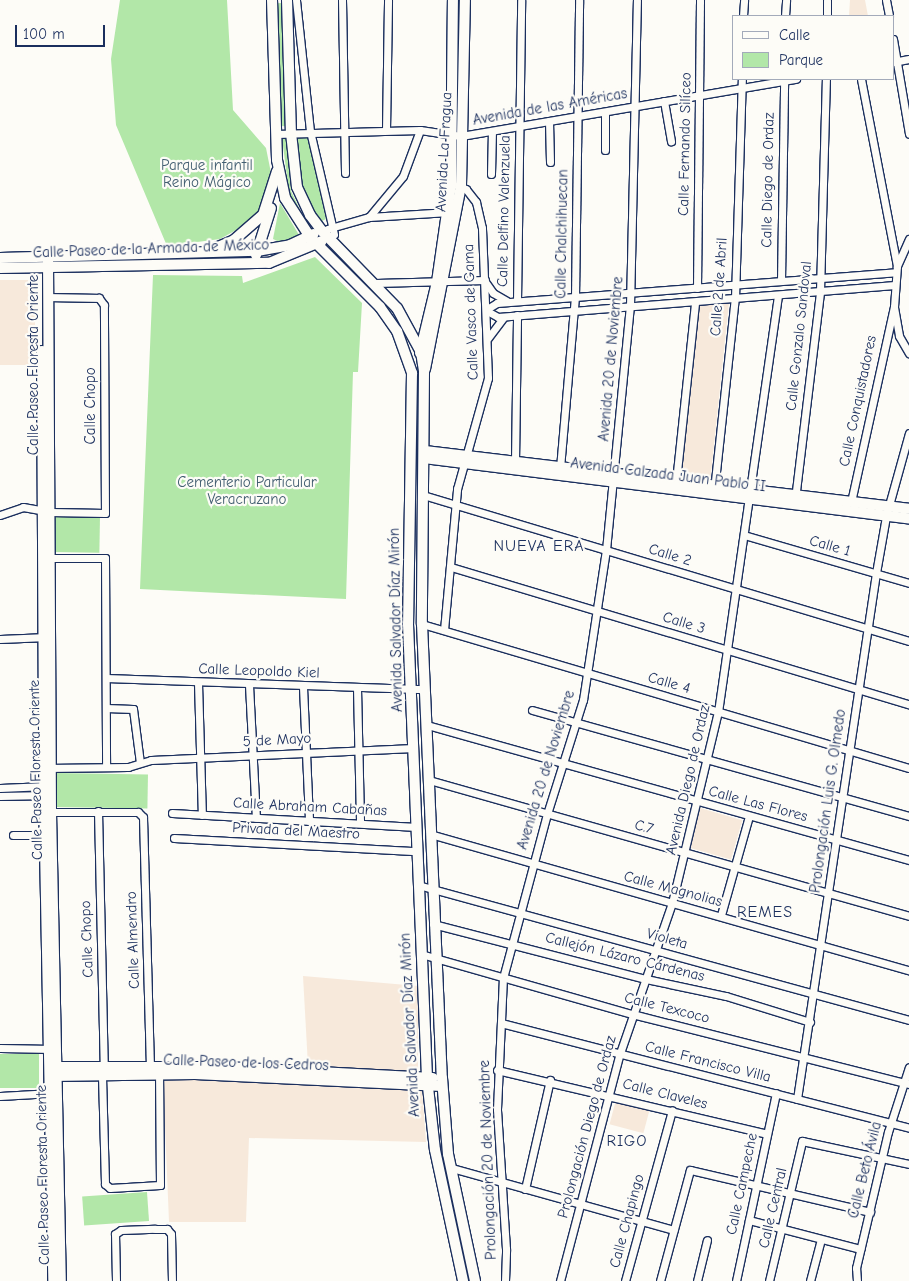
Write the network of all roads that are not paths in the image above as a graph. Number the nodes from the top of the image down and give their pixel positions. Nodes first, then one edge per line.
1 (272, 0) edge
2 (287, 0) edge
3 (296, 0) edge
4 (342, 0) edge
5 (388, 0) edge
6 (453, 0) edge
7 (465, 0) edge
8 (521, 0) edge
9 (579, 0) edge
10 (637, 0) edge
11 (700, 0) edge
12 (744, 0) edge
13 (786, 0) edge
14 (827, 0) edge
15 (886, 0) edge
16 (743, 15) edge
17 (785, 15) edge
18 (827, 15) edge
19 (889, 15) edge
20 (909, 59) edge
21 (895, 62) edge
22 (742, 80) edge
23 (784, 80) edge
24 (826, 80) edge
25 (861, 80) edge
26 (741, 88) junction
27 (699, 96) junction
28 (664, 101) junction
29 (635, 106) junction
30 (605, 112) junction
31 (577, 116) junction
32 (548, 121) junction
33 (519, 126) junction
34 (344, 130) junction
35 (386, 130) junction
36 (420, 130) junction
37 (310, 131) junction
38 (492, 131) junction
39 (291, 133) junction
40 (276, 134) junction
41 (450, 134) junction
42 (909, 134) edge
43 (461, 136) junction
44 (671, 141) dead end
45 (605, 150) dead end
46 (550, 162) dead end
47 (278, 170) junction
48 (345, 172) dead end
49 (491, 174) dead end
50 (274, 185) junction
51 (456, 186) junction
52 (453, 212) junction
53 (369, 217) junction
54 (330, 231) junction
55 (909, 239) edge
56 (313, 240) junction
57 (257, 251) junction
58 (207, 252) junction
59 (45, 262) junction
60 (254, 262) junction
61 (2, 263) edge
62 (897, 269) junction
63 (820, 279) junction
64 (485, 280) junction
65 (781, 281) junction
66 (441, 282) junction
67 (376, 283) junction
68 (735, 285) junction
69 (895, 285) junction
70 (697, 288) junction
71 (820, 291) junction
72 (631, 293) junction
73 (778, 295) junction
74 (48, 297) junction
75 (575, 297) junction
76 (734, 298) junction
77 (513, 302) junction
78 (695, 302) junction
79 (630, 306) junction
80 (894, 307) junction
81 (487, 310) junction
82 (574, 311) junction
83 (518, 315) junction
84 (506, 316) junction
85 (487, 340) junction
86 (421, 352) junction
87 (909, 353) edge
88 (424, 372) junction
89 (412, 373) junction
90 (414, 389) junction
91 (909, 433) edge
92 (424, 455) junction
93 (465, 460) junction
94 (515, 462) junction
95 (560, 468) junction
96 (614, 478) junction
97 (676, 481) junction
98 (714, 490) junction
99 (423, 495) junction
100 (750, 495) junction
101 (795, 501) junction
102 (851, 502) junction
103 (456, 505) junction
104 (909, 510) edge
105 (46, 511) junction
106 (888, 511) junction
107 (0, 515) edge
108 (909, 518) edge
109 (744, 535) junction
110 (606, 550) junction
111 (46, 558) junction
112 (408, 564) junction
113 (451, 567) junction
114 (876, 573) junction
115 (909, 583) edge
116 (422, 587) junction
117 (736, 589) junction
118 (597, 611) junction
119 (422, 624) junction
120 (867, 628) junction
121 (444, 630) junction
122 (46, 637) junction
123 (0, 639) edge
124 (909, 641) edge
125 (728, 651) junction
126 (588, 674) junction
127 (106, 678) junction
128 (198, 683) junction
129 (249, 685) junction
130 (302, 687) junction
131 (357, 688) junction
132 (425, 689) junction
133 (859, 689) junction
134 (412, 690) junction
135 (909, 704) edge
136 (106, 708) junction
137 (532, 710) dead end
138 (718, 712) junction
139 (577, 724) junction
140 (427, 725) junction
141 (414, 748) junction
142 (358, 750) junction
143 (849, 750) junction
144 (306, 753) junction
145 (252, 756) junction
146 (200, 757) junction
147 (707, 760) junction
148 (140, 763) junction
149 (563, 763) junction
150 (106, 767) junction
151 (47, 768) junction
152 (909, 768) edge
153 (429, 780) junction
154 (0, 788) edge
155 (48, 791) junction
156 (0, 796) edge
157 (842, 798) junction
158 (698, 802) junction
159 (98, 811) junction
160 (48, 812) junction
161 (172, 814) dead end
162 (547, 814) junction
163 (202, 815) junction
164 (749, 816) junction
165 (909, 816) edge
166 (256, 818) junction
167 (309, 821) junction
168 (360, 824) junction
169 (417, 827) junction
170 (430, 834) junction
171 (13, 835) dead end
172 (44, 835) junction
173 (174, 838) dead end
174 (835, 839) junction
175 (417, 851) junction
176 (686, 854) junction
177 (909, 860) edge
178 (532, 864) junction
179 (735, 866) junction
180 (418, 885) junction
181 (431, 888) junction
182 (828, 892) junction
183 (672, 904) junction
184 (520, 912) junction
185 (721, 915) junction
186 (909, 916) edge
187 (433, 924) junction
188 (512, 944) junction
189 (821, 944) junction
190 (657, 950) junction
191 (421, 954) junction
192 (50, 960) junction
193 (435, 960) junction
194 (909, 970) edge
195 (503, 978) junction
196 (645, 980) junction
197 (813, 996) junction
198 (632, 1014) junction
199 (909, 1020) edge
200 (810, 1022) junction
201 (501, 1023) junction
202 (0, 1048) edge
203 (51, 1049) junction
204 (620, 1053) junction
205 (804, 1056) junction
206 (150, 1065) junction
207 (909, 1068) edge
208 (497, 1070) junction
209 (103, 1071) junction
210 (125, 1071) junction
211 (52, 1072) junction
212 (159, 1074) junction
213 (318, 1076) junction
214 (550, 1080) junction
215 (428, 1082) junction
216 (442, 1082) junction
217 (907, 1083) edge
218 (53, 1093) junction
219 (776, 1093) junction
220 (609, 1094) junction
221 (0, 1096) edge
222 (798, 1099) junction
223 (672, 1110) junction
224 (891, 1122) junction
225 (909, 1128) edge
226 (767, 1134) junction
227 (882, 1159) junction
228 (909, 1164) edge
229 (452, 1168) junction
230 (502, 1183) junction
231 (757, 1184) junction
232 (526, 1189) junction
233 (791, 1192) junction
234 (582, 1204) junction
235 (870, 1212) junction
236 (749, 1220) junction
237 (642, 1221) junction
238 (56, 1228) junction
239 (783, 1228) junction
240 (674, 1230) junction
241 (821, 1239) junction
242 (707, 1240) dead end
243 (860, 1249) junction
244 (856, 1268) junction
245 (53, 1281) edge
246 (61, 1281) edge
247 (116, 1281) edge
248 (172, 1281) edge
249 (463, 1281) edge
250 (475, 1281) edge
251 (504, 1281) edge
252 (560, 1281) edge
253 (625, 1281) edge
254 (660, 1281) edge
255 (697, 1281) edge
256 (736, 1281) edge
257 (769, 1281) edge
258 (810, 1281) edge
259 (852, 1281) edge
260 (857, 1281) edge

1 - 40 main road, Avenida Salvador Díaz Mirón
2 - 39 main road, Avenida Salvador Díaz Mirón
3 - 37 street
4 - 34 street
5 - 35 street
6 - 41 main road, Avenida La Fragua
7 - 43 main road, Avenida La Fragua
8 - 33 street, Calle Delfino Valenzuela
9 - 31 street, Calle Chalchihuecan
10 - 29 street, Avenida 20 de Noviembre
11 - 27 street, Calle Fernando Silíceo
12 - 16 street
13 - 17 street
14 - 18 street
15 - 19 street
20 - 21 street
21 - 42 street
22 - 26 street, Calle 2 de Abril
23 - 26 street, Avenida de las Américas
23 - 65 street, Calle Diego de Ordaz
24 - 63 street, Calle Gonzalo Sandoval
25 - 62 street
26 - 27 street, Avenida de las Américas
26 - 68 street, Calle 2 de Abril
27 - 28 street, Avenida de las Américas
27 - 70 street, Calle Fernando Silíceo
28 - 29 street, Avenida de las Américas
28 - 44 street
29 - 30 street, Avenida de las Américas
29 - 72 street, Avenida 20 de Noviembre
30 - 31 street, Avenida de las Américas
30 - 45 street
31 - 32 street, Avenida de las Américas
31 - 75 street, Calle Chalchihuecan
32 - 33 street, Avenida de las Américas
32 - 46 street
33 - 38 street, Avenida de las Américas
33 - 77 street, Calle Delfino Valenzuela
34 - 35 street, Avenida de las Américas
34 - 37 street, Avenida de las Américas
34 - 48 street
35 - 36 street, Avenida de las Américas
36 - 41 street, Avenida de las Américas
36 - 53 street
37 - 39 street, Avenida de las Américas
37 - 54 street
38 - 43 street, Avenida de las Américas
38 - 49 street
39 - 40 street, Avenida de las Américas
39 - 54 main road, Avenida Salvador Díaz Mirón
40 - 47 main road, Avenida Salvador Díaz Mirón
41 - 43 street, Avenida de las Américas
41 - 51 main road, Avenida La Fragua
43 - 51 main road, Avenida La Fragua
47 - 50 main road
47 - 56 main road, Avenida Salvador Díaz Mirón
50 - 57 main road
50 - 58 main road
51 - 52 main road, Avenida La Fragua
51 - 64 street, Calle Vasco de Gama
52 - 53 street
52 - 66 main road, Avenida La Fragua
53 - 54 street
54 - 56 main road, Calle Paseo de la Armada de México
54 - 67 main road, Avenida Salvador Díaz Mirón
55 - 62 street
56 - 57 main road, Calle Paseo de la Armada de México
56 - 60 main road, Calle Paseo de la Armada de México
56 - 89 main road, Avenida Salvador Díaz Mirón
57 - 58 main road, Calle Paseo de la Armada de México
57 - 60 main road
58 - 59 main road, Calle Paseo de la Armada de México
59 - 60 main road, Calle Paseo de la Armada de México
59 - 61 main road, Calle Paseo de la Armada de México
59 - 74 main road, Calle Paseo Floresta Oriente
59 - 105 main road, Calle Paseo Floresta Oriente
62 - 63 street
62 - 69 street
63 - 65 street
63 - 71 street, Calle Gonzalo Sandoval
64 - 66 street
64 - 77 street
64 - 81 street, Calle Vasco de Gama
65 - 68 street
66 - 67 street
66 - 86 main road, Avenida La Fragua
66 - 88 main road, Avenida La Fragua
67 - 86 main road, Avenida Salvador Díaz Mirón
68 - 70 street
68 - 76 street, Calle 2 de Abril
69 - 71 street
69 - 80 street
70 - 72 street
71 - 73 street
71 - 101 street, Calle Gonzalo Sandoval
72 - 75 street
72 - 79 street, Avenida 20 de Noviembre
73 - 76 street
73 - 100 street
74 - 105 main road, Calle Paseo Floresta Oriente
74 - 105 street, Calle Chopo
75 - 77 street
75 - 82 street, Calle Chalchihuecan
76 - 78 street
76 - 98 street, Calle 2 de Abril
77 - 81 street
78 - 79 street
78 - 97 street
79 - 82 street
79 - 96 street, Avenida 20 de Noviembre
80 - 87 street
80 - 102 street, Calle Conquistadores
81 - 84 street
81 - 85 street, Calle Vasco de Gama
82 - 83 street
82 - 95 street, Calle Chalchihuecan
83 - 84 street
83 - 94 street
84 - 85 street
85 - 93 street, Calle Vasco de Gama
86 - 88 main road, Avenida Salvador Díaz Mirón
86 - 89 main road, Avenida La Fragua
88 - 90 main road, Avenida La Fragua
88 - 92 main road, Avenida Salvador Díaz Mirón
89 - 90 main road, Avenida Salvador Díaz Mirón
90 - 112 main road, Avenida Salvador Díaz Mirón
91 - 106 street, Prolongación Luis G. Olmedo
92 - 93 main road, Avenida Calzada Juan Pablo II
92 - 99 main road, Avenida Salvador Díaz Mirón
93 - 94 main road, Avenida Calzada Juan Pablo II
93 - 96 main road, Avenida Calzada Juan Pablo II
93 - 103 street, Calle Vasco de Gama
94 - 95 main road, Avenida Calzada Juan Pablo II
95 - 96 main road, Avenida Calzada Juan Pablo II
96 - 97 main road, Avenida Calzada Juan Pablo II
96 - 98 main road, Avenida Calzada Juan Pablo II
96 - 110 street, Avenida 20 de Noviembre
97 - 98 main road, Avenida Calzada Juan Pablo II
98 - 100 main road, Avenida Calzada Juan Pablo II
99 - 103 street, Calle 2
99 - 116 main road, Avenida Salvador Díaz Mirón
100 - 101 main road, Avenida Calzada Juan Pablo II
100 - 109 street, Avenida Diego de Ordaz
101 - 102 main road, Avenida Calzada Juan Pablo II
101 - 106 main road, Avenida Calzada Juan Pablo II
102 - 106 main road, Avenida Calzada Juan Pablo II
103 - 110 street, Calle 2
103 - 113 street, Calle Vasco de Gama
104 - 106 main road, Avenida Calzada Juan Pablo II
105 - 107 street
105 - 111 main road, Calle Paseo Floresta Oriente
106 - 108 main road, Avenida Calzada Juan Pablo II
106 - 114 street, Prolongación Luis G. Olmedo
109 - 114 street, Calle 1
109 - 117 street, Avenida Diego de Ordaz
110 - 117 street, Calle 2
110 - 118 street, Avenida 20 de Noviembre
111 - 122 main road, Calle Paseo Floresta Oriente
111 - 127 street
112 - 116 main road
112 - 134 main road, Avenida Salvador Díaz Mirón
113 - 118 street, Calle 3
113 - 121 street, Calle Vasco de Gama
114 - 115 street, Calle 1
114 - 120 street, Prolongación Luis G. Olmedo
116 - 119 main road, Avenida Salvador Díaz Mirón
117 - 120 street, Calle 2
117 - 125 street, Avenida Diego de Ordaz
118 - 125 street, Calle 3
118 - 126 street, Avenida 20 de Noviembre
119 - 121 street, Calle 4
119 - 132 main road, Avenida Salvador Díaz Mirón
120 - 124 street, Calle 2
120 - 133 street, Prolongación Luis G. Olmedo
121 - 126 street, Calle 4
122 - 123 street
122 - 151 main road, Calle Paseo Floresta Oriente
125 - 133 street, Calle 3
125 - 138 street, Avenida Diego de Ordaz
126 - 138 street, Calle 4
126 - 139 street, Avenida 20 de Noviembre
127 - 128 street, Calle Leopoldo Kiel
127 - 136 street
128 - 129 street, Calle Leopoldo Kiel
128 - 146 street
129 - 130 street, Calle Leopoldo Kiel
129 - 145 street
130 - 131 street, Calle Leopoldo Kiel
130 - 144 street
131 - 134 street, Calle Leopoldo Kiel
131 - 142 street
132 - 134 street, Calle Leopoldo Kiel
132 - 140 main road, Avenida Salvador Díaz Mirón
133 - 135 street, Calle 3
133 - 143 street, Prolongación Luis G. Olmedo
134 - 141 main road, Avenida Salvador Díaz Mirón
136 - 148 street
136 - 150 street
137 - 139 street
138 - 143 street, Calle 4
138 - 147 street, Avenida Diego de Ordaz
139 - 147 street
139 - 149 street, Avenida 20 de Noviembre
140 - 149 street, Calle Las Flores
140 - 153 main road, Avenida Salvador Díaz Mirón
141 - 142 street, 5 de Mayo
141 - 169 main road, Avenida Salvador Díaz Mirón
142 - 144 street, 5 de Mayo
142 - 168 street
143 - 152 street, Calle 4
143 - 157 street, Prolongación Luis G. Olmedo
144 - 145 street, 5 de Mayo
144 - 167 street
145 - 146 street, 5 de Mayo
145 - 166 street
146 - 148 street, 5 de Mayo
146 - 163 street
147 - 157 street
147 - 158 street, Avenida Diego de Ordaz
148 - 150 street, 5 de Mayo
149 - 158 street, Calle Las Flores
149 - 162 street, Avenida 20 de Noviembre
150 - 151 street, 5 de Mayo
151 - 155 main road, Calle Paseo Floresta Oriente
153 - 162 street, C.7
153 - 170 main road, Avenida Salvador Díaz Mirón
154 - 155 street
155 - 156 street
155 - 160 main road, Calle Paseo Floresta Oriente
157 - 165 street
157 - 174 street, Prolongación Luis G. Olmedo
158 - 164 street, Calle Las Flores
158 - 176 street, Avenida Diego de Ordaz
159 - 160 street
159 - 206 street, Calle Almendro
159 - 209 street, Calle Chopo
160 - 172 main road, Calle Paseo Floresta Oriente
160 - 192 main road, Calle Paseo Floresta Oriente
161 - 163 street, Calle Abraham Cabañas
162 - 176 street, C.7
162 - 178 street, Avenida 20 de Noviembre
163 - 166 street, Calle Abraham Cabañas
164 - 174 street, Calle Las Flores
164 - 179 street
166 - 167 street, Calle Abraham Cabañas
167 - 168 street, Calle Abraham Cabañas
168 - 169 street, Calle Abraham Cabañas
169 - 175 main road, Avenida Salvador Díaz Mirón
170 - 178 street, Calle Magnolias
170 - 181 main road, Avenida Salvador Díaz Mirón
171 - 172 street
172 - 192 main road, Calle Paseo Floresta Oriente
173 - 175 street, Privada del Maestro
174 - 177 street, Calle Las Flores
174 - 182 street, Prolongación Luis G. Olmedo
175 - 180 main road, Avenida Salvador Díaz Mirón
176 - 179 street, C.7
176 - 183 street, Avenida Diego de Ordaz
178 - 183 street, Calle Magnolias
178 - 184 street, Avenida 20 de Noviembre
179 - 182 street, C.7
179 - 185 street
180 - 181 street, Violeta
180 - 191 main road, Avenida Salvador Díaz Mirón
181 - 184 street, Violeta
181 - 187 main road, Avenida Salvador Díaz Mirón
182 - 186 street, C.7
182 - 189 street, Prolongación Luis G. Olmedo
183 - 185 street, Calle Magnolias
183 - 190 street, Avenida Diego de Ordaz
184 - 188 street, Avenida 20 de Noviembre
184 - 190 street, Violeta
185 - 189 street, Calle Magnolias
187 - 188 street, Callejón Lázaro Cárdenas
187 - 193 main road, Avenida Salvador Díaz Mirón
188 - 195 street, Avenida 20 de Noviembre
188 - 196 street, Callejón Lázaro Cárdenas
189 - 194 street, Calle Magnolias
189 - 197 street, Prolongación Luis G. Olmedo
190 - 196 street, Avenida Diego de Ordaz
190 - 197 street, Violeta
191 - 193 street, Calle Texcoco
191 - 215 main road, Avenida Salvador Díaz Mirón
192 - 203 main road, Calle Paseo Floresta Oriente
193 - 195 street, Calle Texcoco
193 - 216 main road, Avenida Salvador Díaz Mirón
195 - 198 street, Calle Texcoco
195 - 201 street, Prolongación 20 de Noviembre
196 - 198 street, Prolongación Diego de Ordaz
196 - 200 street, Callejón Lázaro Cárdenas
197 - 199 street, Violeta
197 - 200 street, Prolongación Luis G. Olmedo
198 - 204 street, Prolongación Diego de Ordaz
198 - 205 street, Calle Texcoco
200 - 205 street, Prolongación Luis G. Olmedo
201 - 204 street, Calle Francisco Villa
201 - 208 street, Prolongación 20 de Noviembre
202 - 203 street
203 - 211 main road, Calle Paseo Floresta Oriente
204 - 219 street, Calle Francisco Villa
204 - 220 street, Prolongación Diego de Ordaz
205 - 217 street, Calle Texcoco
205 - 222 street, Prolongación Luis G. Olmedo
206 - 210 main road, Calle Paseo de los Cedros
206 - 213 main road, Calle Paseo de los Cedros
207 - 217 street, Calle Beto Ávila
208 - 214 street, Calle Claveles
208 - 230 street, Prolongación 20 de Noviembre
209 - 210 main road, Calle Paseo de los Cedros
209 - 211 main road, Calle Paseo de los Cedros
209 - 212 street, Calle Chopo
210 - 212 main road, Calle Paseo de los Cedros
211 - 218 main road, Calle Paseo Floresta Oriente
212 - 213 main road, Calle Paseo de los Cedros
213 - 215 main road, Calle Paseo de los Cedros
214 - 220 street, Calle Claveles
214 - 232 street
215 - 216 main road, Calle Paseo de los Cedros
215 - 249 main road, Avenida Salvador Díaz Mirón
216 - 229 main road, Avenida Salvador Díaz Mirón
217 - 224 street, Calle Beto Ávila
218 - 221 street
218 - 238 main road, Calle Paseo Floresta Oriente
219 - 222 street, Calle Francisco Villa
219 - 226 street, Calle Campeche
220 - 223 street, Calle Claveles
220 - 234 street, Prolongación Diego de Ordaz
222 - 224 street, Calle Francisco Villa
223 - 226 street, Calle Claveles
223 - 237 street, Calle Chapingo
224 - 225 street, Calle Francisco Villa
224 - 227 street, Calle Beto Ávila
226 - 231 street, Calle Campeche
227 - 228 street
227 - 233 street, Calle Central
227 - 235 street, Calle Beto Ávila
229 - 230 street
229 - 250 main road, Avenida Salvador Díaz Mirón
230 - 232 street
230 - 251 street, Prolongación 20 de Noviembre
231 - 233 street
231 - 236 street, Calle Campeche
231 - 240 street
232 - 234 street
233 - 235 street
233 - 239 street, Calle Central
234 - 237 street
234 - 252 street, Prolongación Diego de Ordaz
235 - 243 street, Calle Beto Ávila
236 - 239 street
236 - 256 street, Calle Campeche
237 - 240 street
237 - 253 street, Calle Chapingo
238 - 245 main road, Calle Paseo Floresta Oriente
238 - 246 main road, Calle Paseo Floresta Oriente
239 - 241 street
239 - 257 street, Calle Central
240 - 254 street
241 - 243 street
241 - 258 street
242 - 255 street
243 - 244 street, Calle Beto Ávila
244 - 259 street
244 - 260 street, Calle Beto Ávila
247 - 248 street

